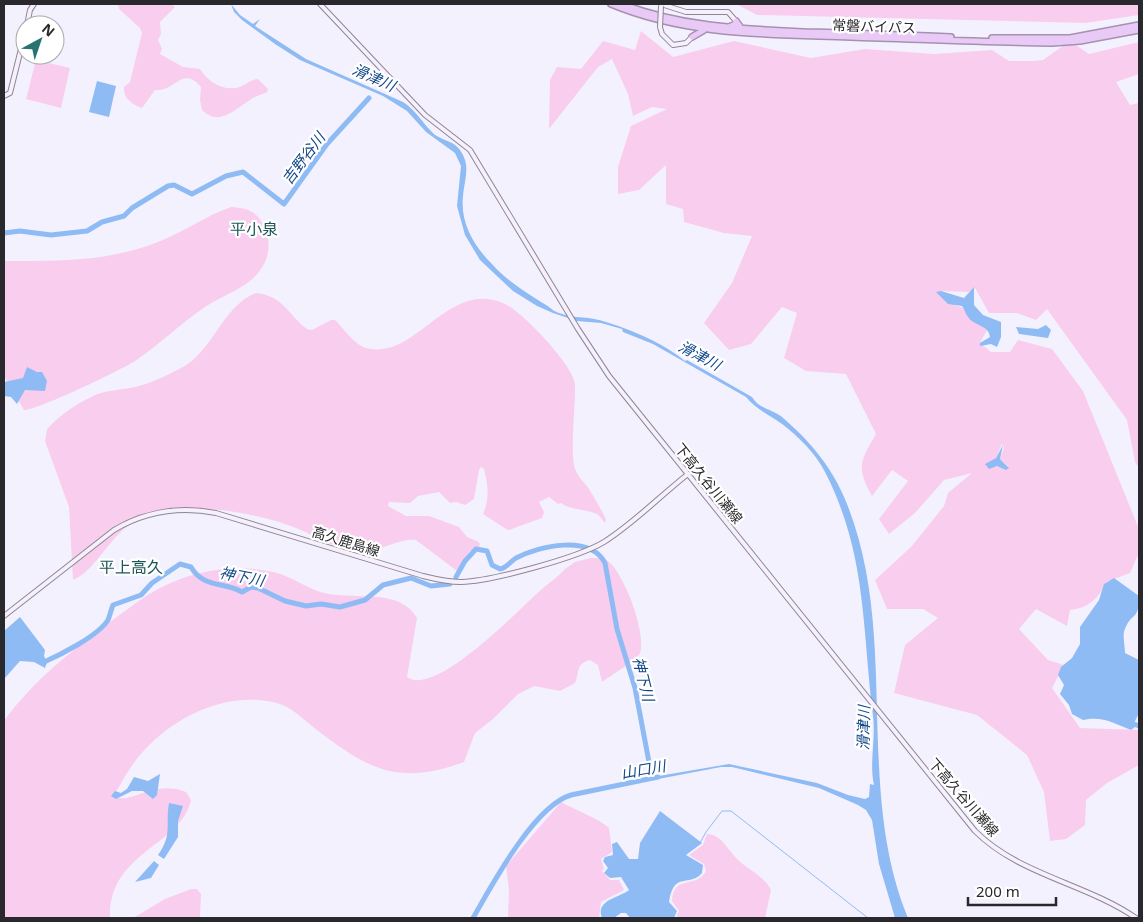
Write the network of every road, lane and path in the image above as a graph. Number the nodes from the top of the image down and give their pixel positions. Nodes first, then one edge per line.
1 (320, 4) edge
2 (611, 4) edge
3 (622, 4) edge
4 (661, 4) edge
5 (736, 21) junction
6 (1139, 25) edge
7 (688, 27) junction
8 (727, 28) junction
9 (705, 30) junction
10 (744, 30) junction
11 (1139, 30) edge
12 (692, 37) junction
13 (17, 65) edge
14 (4, 96) edge
15 (688, 474) junction
16 (4, 616) edge
17 (1136, 918) edge

1 - 15 main road, 下高久谷川瀬線
2 - 7 highway, 常磐バイパス
3 - 8 highway, 常磐バイパス
4 - 5 main road
4 - 12 main road, bridge
5 - 8 highway
5 - 10 highway
6 - 10 highway, 常磐バイパス
7 - 9 highway, 常磐バイパス
7 - 12 highway
8 - 10 highway, 常磐バイパス
9 - 11 highway, 常磐バイパス
9 - 12 highway
13 - 14 main road
15 - 16 main road, 高久鹿島線
15 - 17 main road, 下高久谷川瀬線

